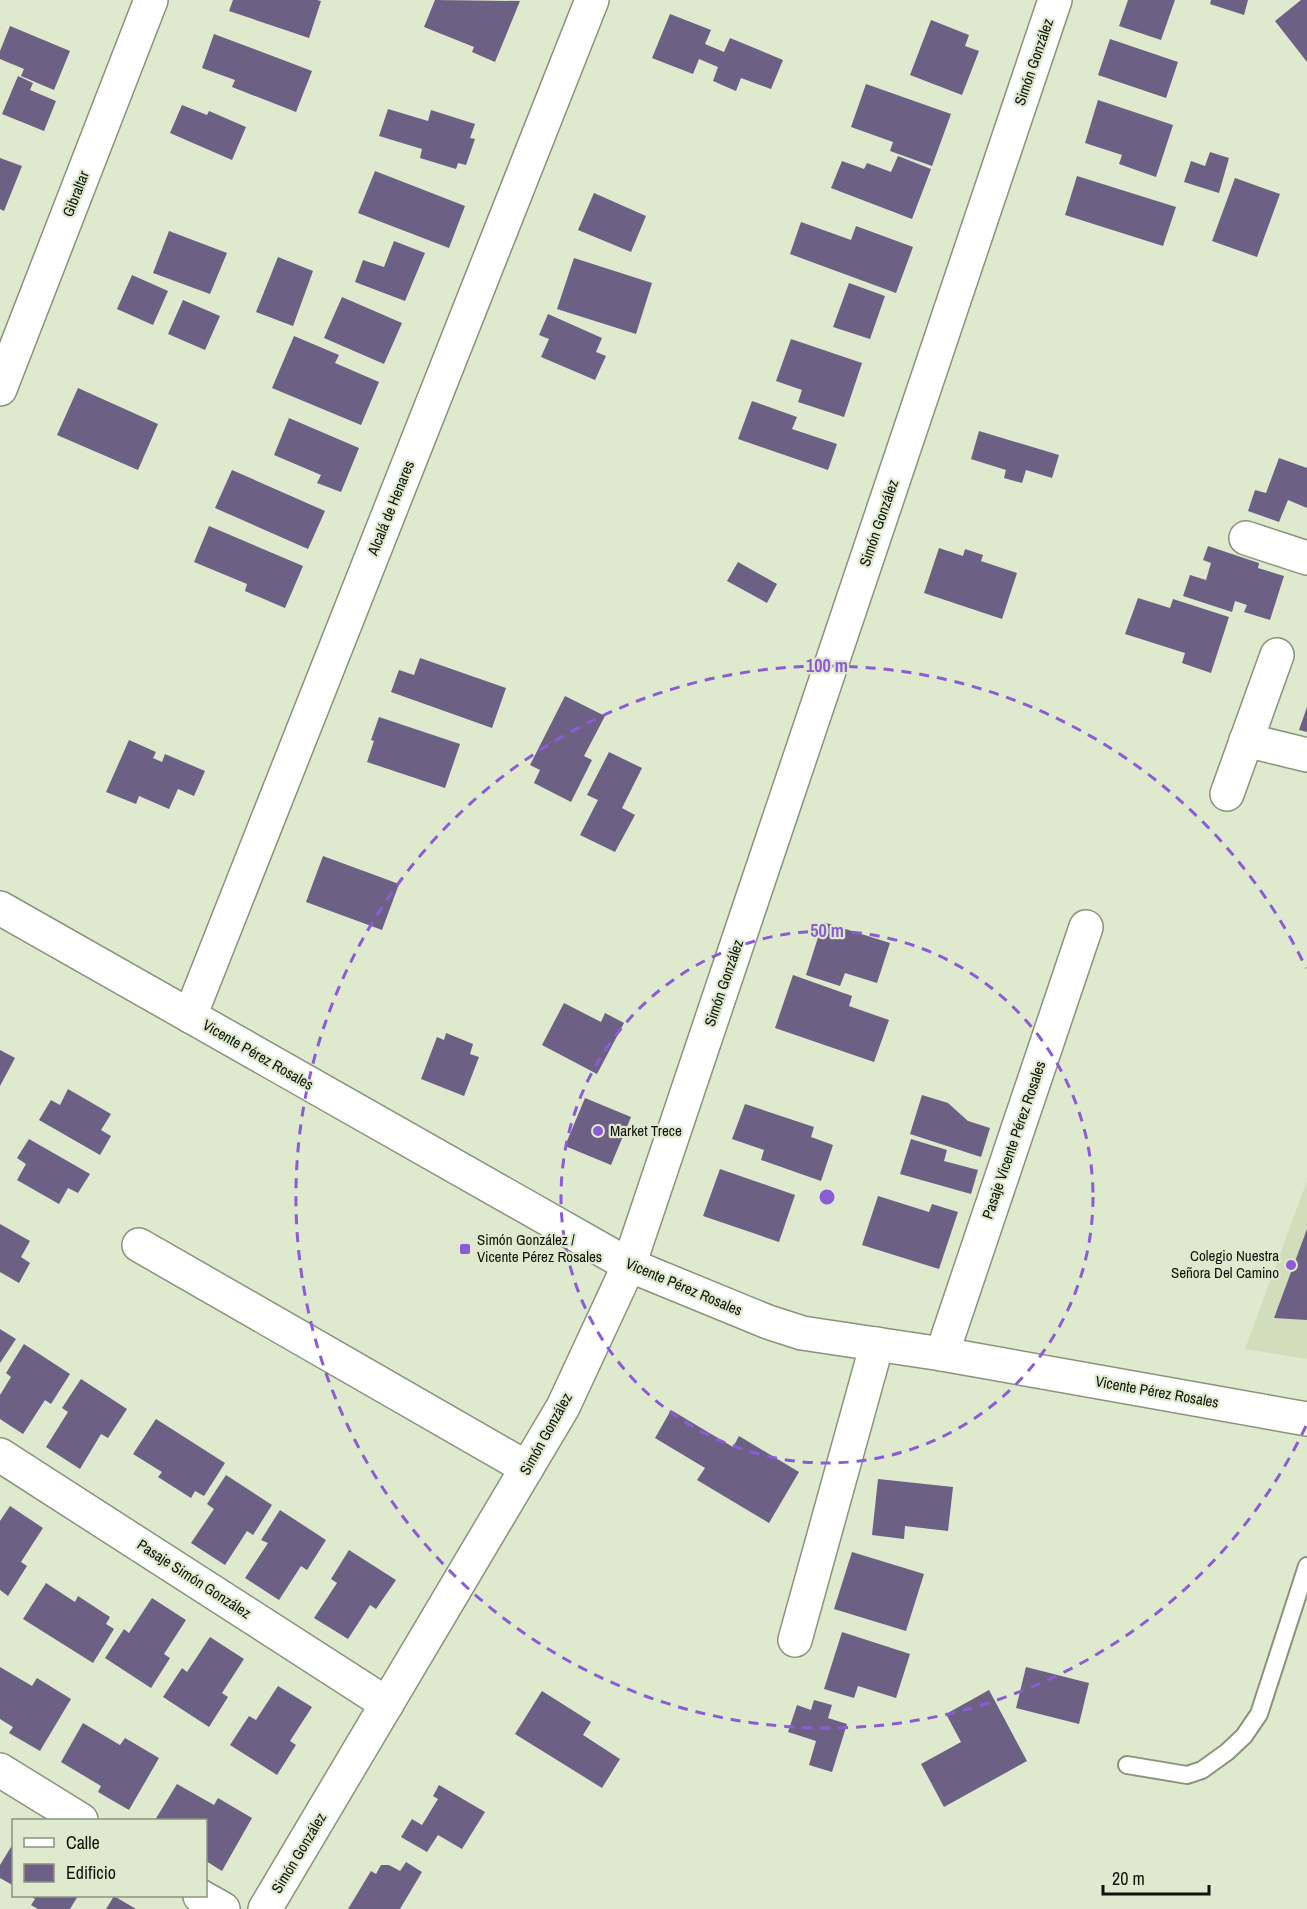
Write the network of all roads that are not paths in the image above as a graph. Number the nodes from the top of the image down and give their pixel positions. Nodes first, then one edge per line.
1 (151, 0) edge
2 (592, 0) edge
3 (1055, 0) edge
4 (0, 389) edge
5 (1246, 538) dead end
6 (1307, 558) edge
7 (1277, 654) dead end
8 (1246, 740) junction
9 (1307, 755) edge
10 (1227, 794) dead end
11 (0, 908) edge
12 (1086, 927) dead end
13 (190, 1016) junction
14 (139, 1245) dead end
15 (628, 1265) junction
16 (877, 1344) junction
17 (942, 1354) junction
18 (1307, 1419) edge
19 (0, 1455) edge
20 (527, 1468) junction
21 (1307, 1566) edge
22 (795, 1640) dead end
23 (387, 1704) junction
24 (1127, 1765) dead end
25 (0, 1770) edge
26 (78, 1819) edge
27 (202, 1897) edge
28 (223, 1909) edge
29 (265, 1909) edge

1 - 4 street, Gibraltar
2 - 13 street, Alcalá de Henares
3 - 15 street, Simón González
5 - 6 street
7 - 8 street
8 - 9 street
8 - 10 street
11 - 13 street, Vicente Pérez Rosales
12 - 17 street, Pasaje Vicente Pérez Rosales
13 - 15 street, Vicente Pérez Rosales
14 - 20 street
15 - 16 street, Vicente Pérez Rosales
15 - 20 street, Simón González
16 - 17 street, Vicente Pérez Rosales
16 - 22 street
17 - 18 street, Vicente Pérez Rosales
19 - 23 street, Pasaje Simón González
20 - 23 street, Simón González
21 - 24 lane
23 - 29 street, Simón González
25 - 26 street
27 - 28 street

